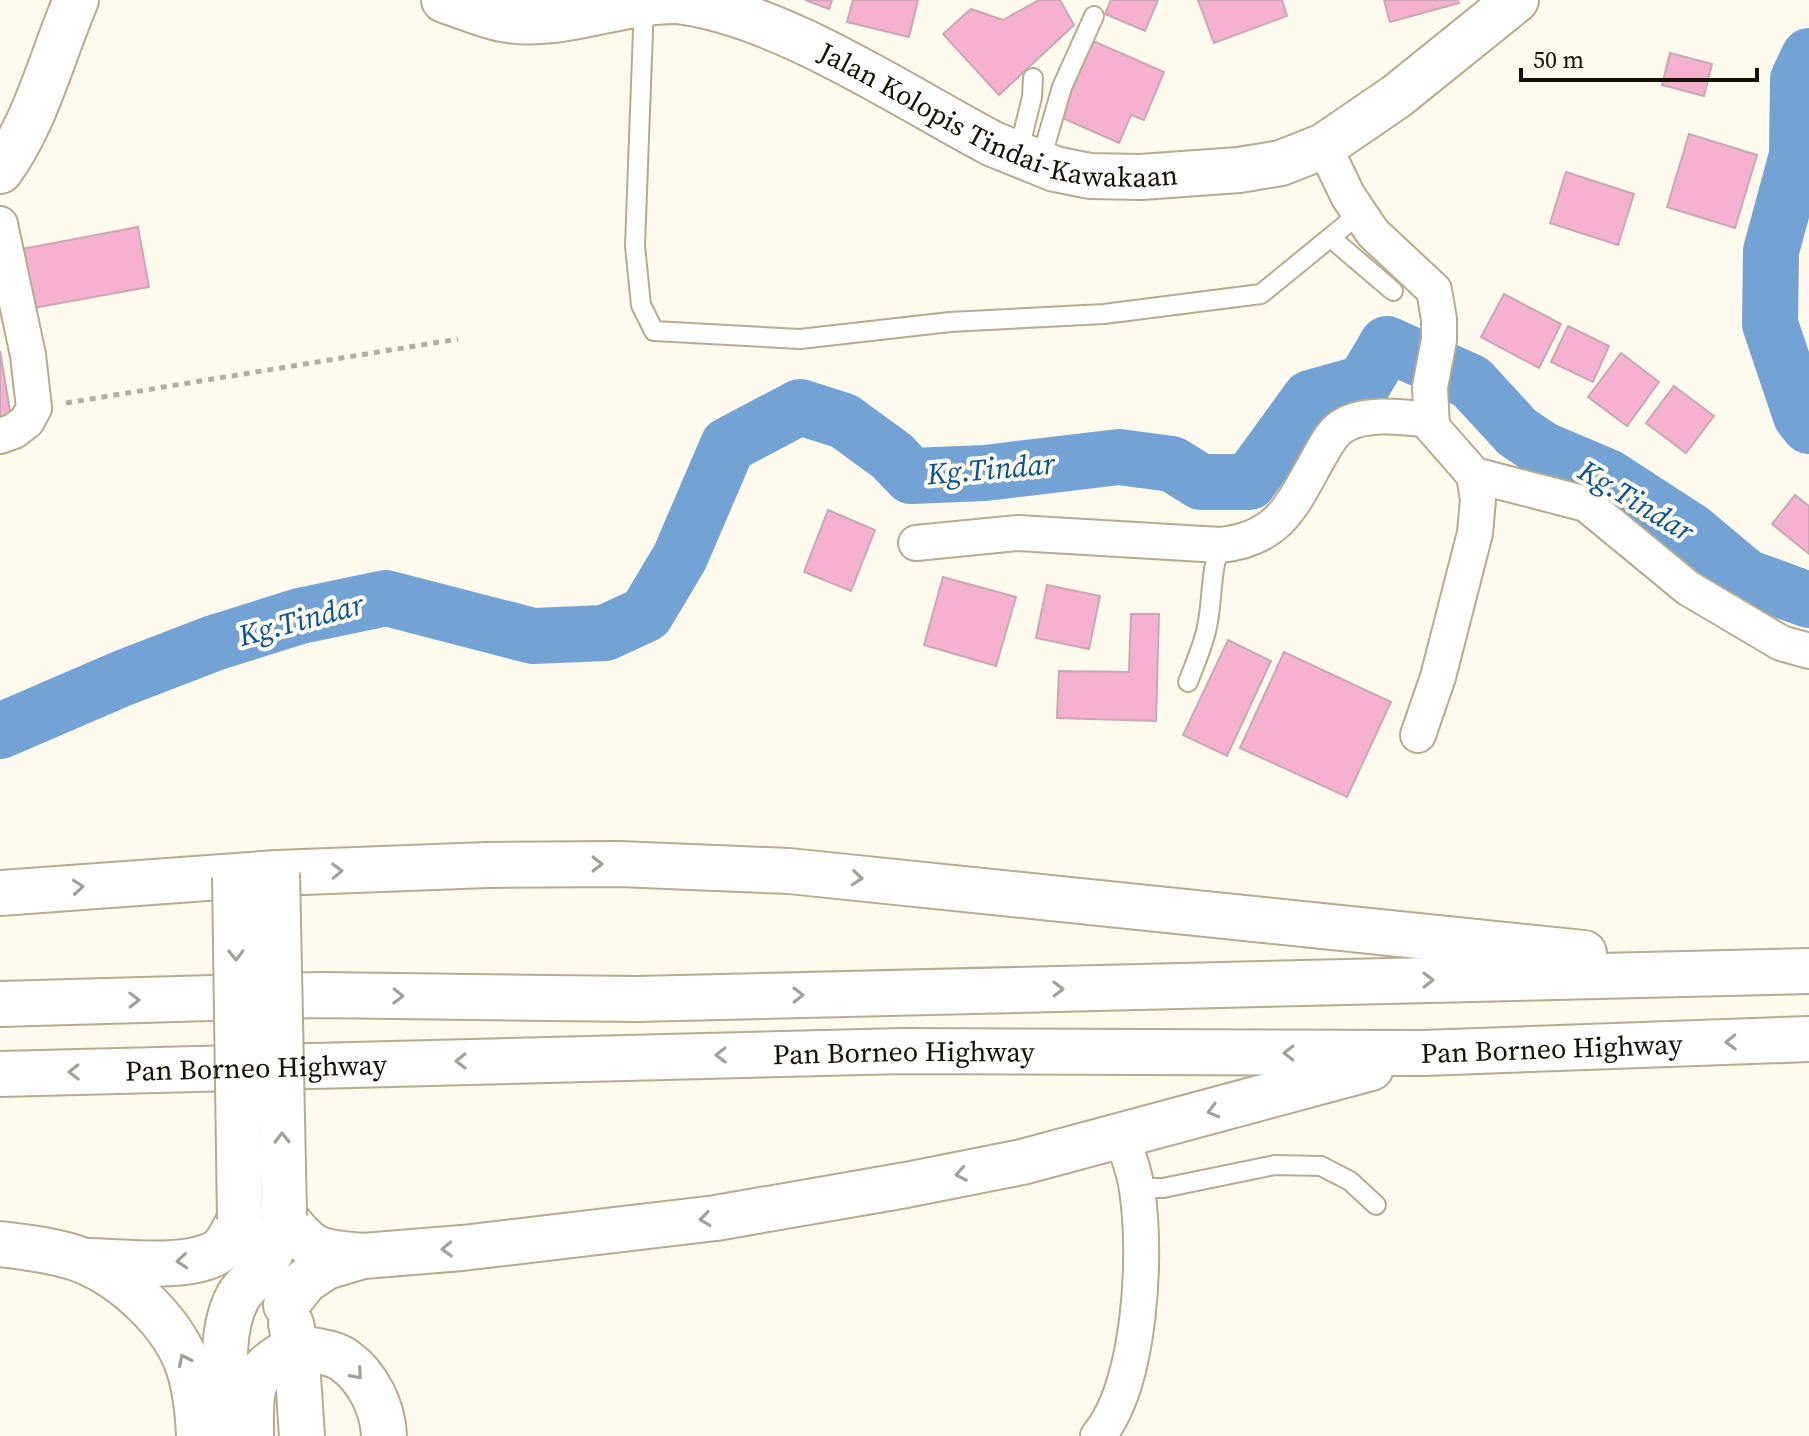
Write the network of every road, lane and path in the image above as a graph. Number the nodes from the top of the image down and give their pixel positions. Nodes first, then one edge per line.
1 (76, 0) edge
2 (444, 0) edge
3 (1516, 0) edge
4 (617, 4) edge
5 (724, 5) edge
6 (1094, 16) dead end
7 (1033, 78) dead end
8 (1324, 146) junction
9 (1029, 159) junction
10 (0, 171) edge
11 (1359, 214) junction
12 (0, 224) edge
13 (1331, 238) junction
14 (1393, 291) dead end
15 (458, 339) dead end
16 (1431, 403) junction
17 (34, 408) junction
18 (0, 436) edge
19 (1474, 475) junction
20 (916, 543) dead end
21 (1220, 545) junction
22 (1809, 651) edge
23 (1188, 682) dead end
24 (1418, 735) dead end
25 (256, 875) junction
26 (0, 893) edge
27 (1790, 972) edge
28 (0, 1004) edge
29 (1809, 1039) edge
30 (1423, 1053) junction
31 (0, 1074) edge
32 (1122, 1136) junction
33 (1137, 1188) junction
34 (1376, 1205) dead end
35 (284, 1216) junction
36 (240, 1219) junction
37 (0, 1244) edge
38 (363, 1256) junction
39 (84, 1261) junction
40 (259, 1272) junction
41 (286, 1305) junction
42 (296, 1347) junction
43 (199, 1436) edge
44 (228, 1436) edge
45 (251, 1436) edge
46 (302, 1436) edge
47 (384, 1436) edge
48 (1098, 1436) edge

1 - 10 main road
2 - 4 main road, Jalan Kolopis Tindai-Kawakaan
3 - 8 main road, Jalan Kolopis Tindai-Kawakaan
4 - 5 main road, Jalan Kolopis Tindai-Kawakaan
4 - 13 lane
5 - 9 main road, Jalan Kolopis Tindai-Kawakaan
6 - 9 lane
7 - 9 lane
8 - 9 main road, Jalan Kolopis Tindai-Kawakaan
8 - 11 street
11 - 13 lane
11 - 16 street
12 - 17 street
13 - 14 lane
15 - 17 path
16 - 19 street
16 - 21 street
17 - 18 street
19 - 22 street
19 - 24 street
20 - 21 street
21 - 23 lane
26 -> 25 main road
25 -> 27 main road
35 -> 25 main road, bridge
25 -> 36 main road, bridge
28 -> 27 main road
29 -> 30 main road, Pan Borneo Highway
30 -> 31 main road, Pan Borneo Highway
30 -> 32 main road
32 - 33 street
32 -> 38 main road
33 - 34 lane
33 - 48 street
35 - 38 main road
35 - 40 main road
36 -> 39 main road
36 - 40 main road
37 - 39 main road
38 - 41 main road
43 -> 39 main road
40 - 41 main road
40 - 44 main road
41 - 42 main road
42 - 45 main road
42 - 46 main road
42 -> 47 main road

